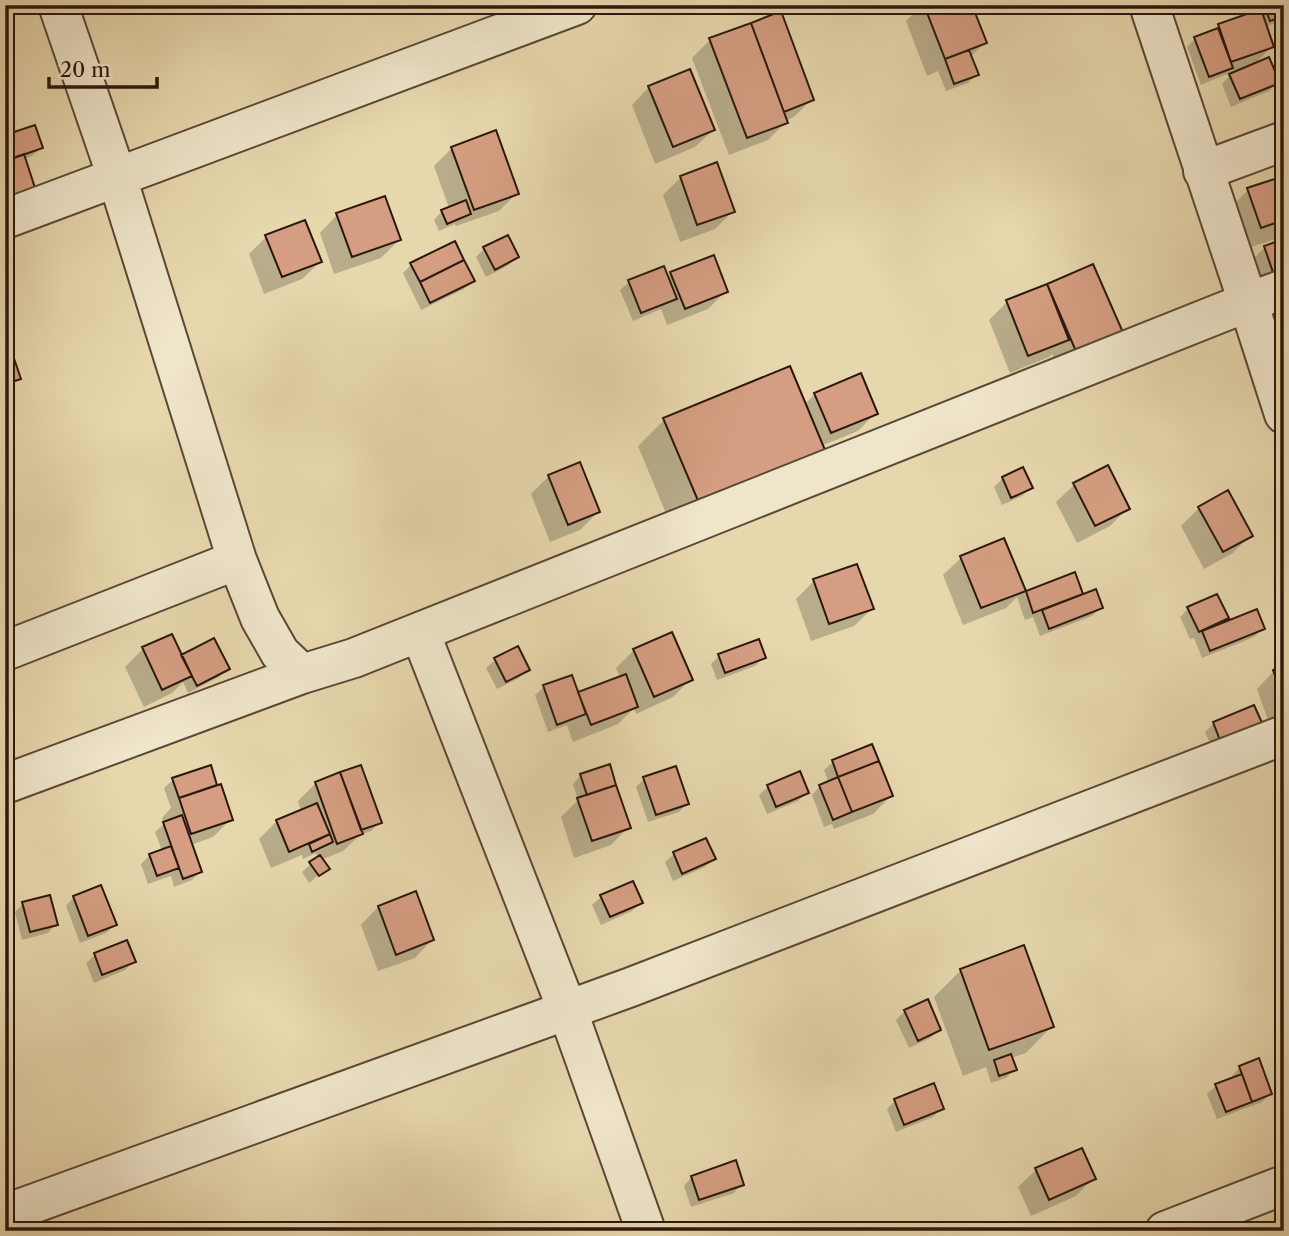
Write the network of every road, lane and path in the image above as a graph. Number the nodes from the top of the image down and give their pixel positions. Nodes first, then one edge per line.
1 (58, 5) edge
2 (577, 5) edge
3 (1149, 5) edge
4 (1284, 141) edge
5 (1203, 171) junction
6 (117, 177) junction
7 (5, 219) edge
8 (1284, 289) edge
9 (1248, 302) junction
10 (1284, 414) edge
11 (237, 561) junction
12 (420, 632) junction
13 (5, 651) edge
14 (302, 674) junction
15 (1284, 735) edge
16 (5, 784) edge
17 (567, 1009) junction
18 (1284, 1185) edge
19 (5, 1214) edge
20 (646, 1231) edge
21 (1165, 1231) edge

1 - 6 street
2 - 6 street
3 - 5 street
4 - 5 street
5 - 9 street
6 - 7 street
6 - 11 street
8 - 9 street
9 - 10 street
9 - 12 street
11 - 13 street
11 - 14 street
12 - 14 street
12 - 17 street
14 - 16 street
15 - 17 street
17 - 19 street
17 - 20 street
18 - 21 street

